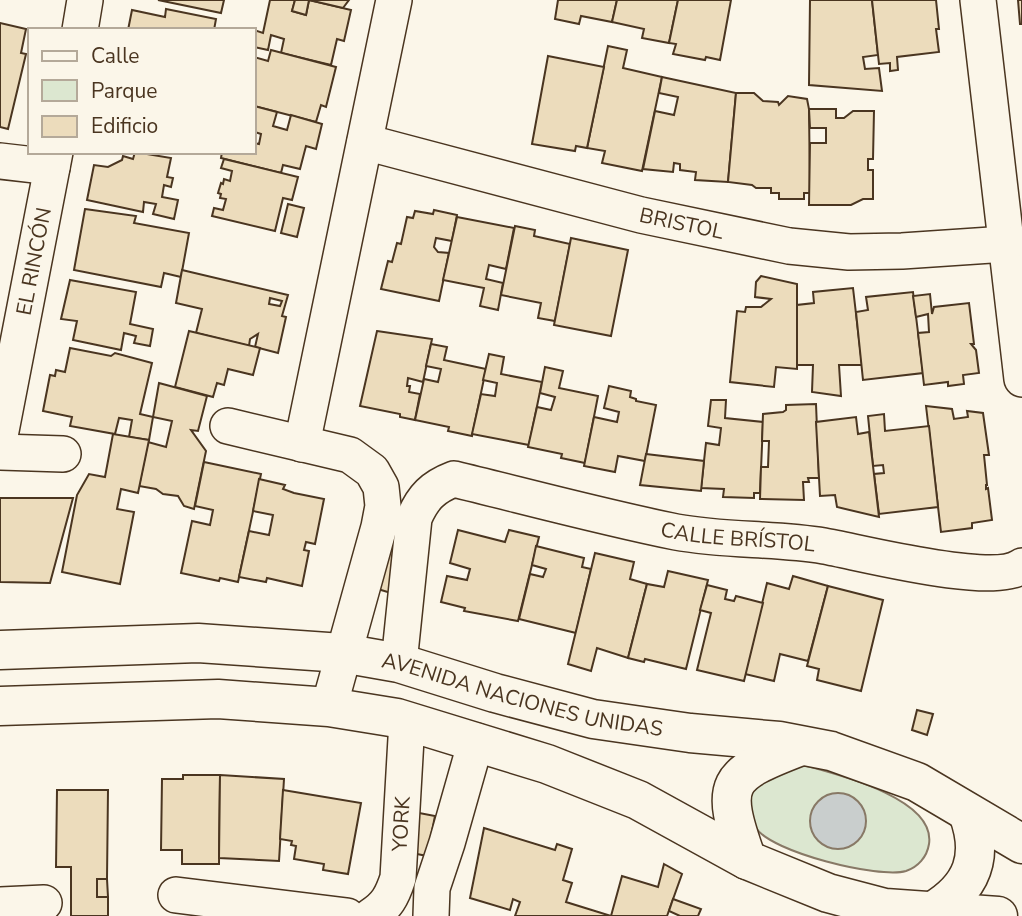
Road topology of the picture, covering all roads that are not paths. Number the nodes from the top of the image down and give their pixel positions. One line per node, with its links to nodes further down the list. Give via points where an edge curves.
1 (85, 0): 4 (street)
2 (394, 0): 5 (street)
3 (978, 0): 8 (street)
4 (79, 28)
5 (365, 142): 8 (street, BRISTOL, via 641,215 789,246 849,252); 12 (street)
6 (54, 160): 7 (street, EL RINCÓN); 11 (street, EL RINCÓN)
7 (0, 161)
8 (1006, 244): 9 (street)
9 (1022, 379)
10 (228, 426): 12 (street)
11 (0, 436)
12 (302, 443): 17 (street, via 350,455 372,471 381,487 383,506)
13 (0, 452): 14 (street)
14 (63, 454)
15 (1022, 566): 18 (street, CALLE BRÍSTOL, via 1000,573 914,566 824,546 677,532 454,480 421,500 414,518)
16 (0, 650): 17 (street, AVENIDA NACIONES UNIDAS, via 198,643)
17 (342, 653): 18 (street, AVENIDA NACIONES UNIDAS); 20 (street)
18 (399, 663): 23 (street, AVENIDA NACIONES UNIDAS, via 593,719)
19 (0, 706): 20 (street, via 218,699)
20 (328, 707): 21 (street)
21 (407, 721): 22 (street); 33 (street, YORK, via 398,878 384,908)
22 (476, 741): 26 (street, via 638,800); 34 (street, YORK, via 432,888)
23 (803, 746): 24 (street, AVENIDA NACIONES UNIDAS, via 840,754 917,782); 26 (street, via 764,760 740,775 731,793 732,817)
24 (968, 813): 25 (street, AVENIDA NACIONES UNIDAS); 31 (street, via 976,833 970,875 956,892)
25 (1022, 844)
26 (747, 860): 29 (street)
27 (176, 895): 32 (street)
28 (44, 903): 30 (street)
29 (831, 904): 31 (street)
30 (0, 905)
31 (917, 913): 35 (street)
32 (326, 914)
33 (371, 916)
34 (432, 916)
35 (998, 916)

